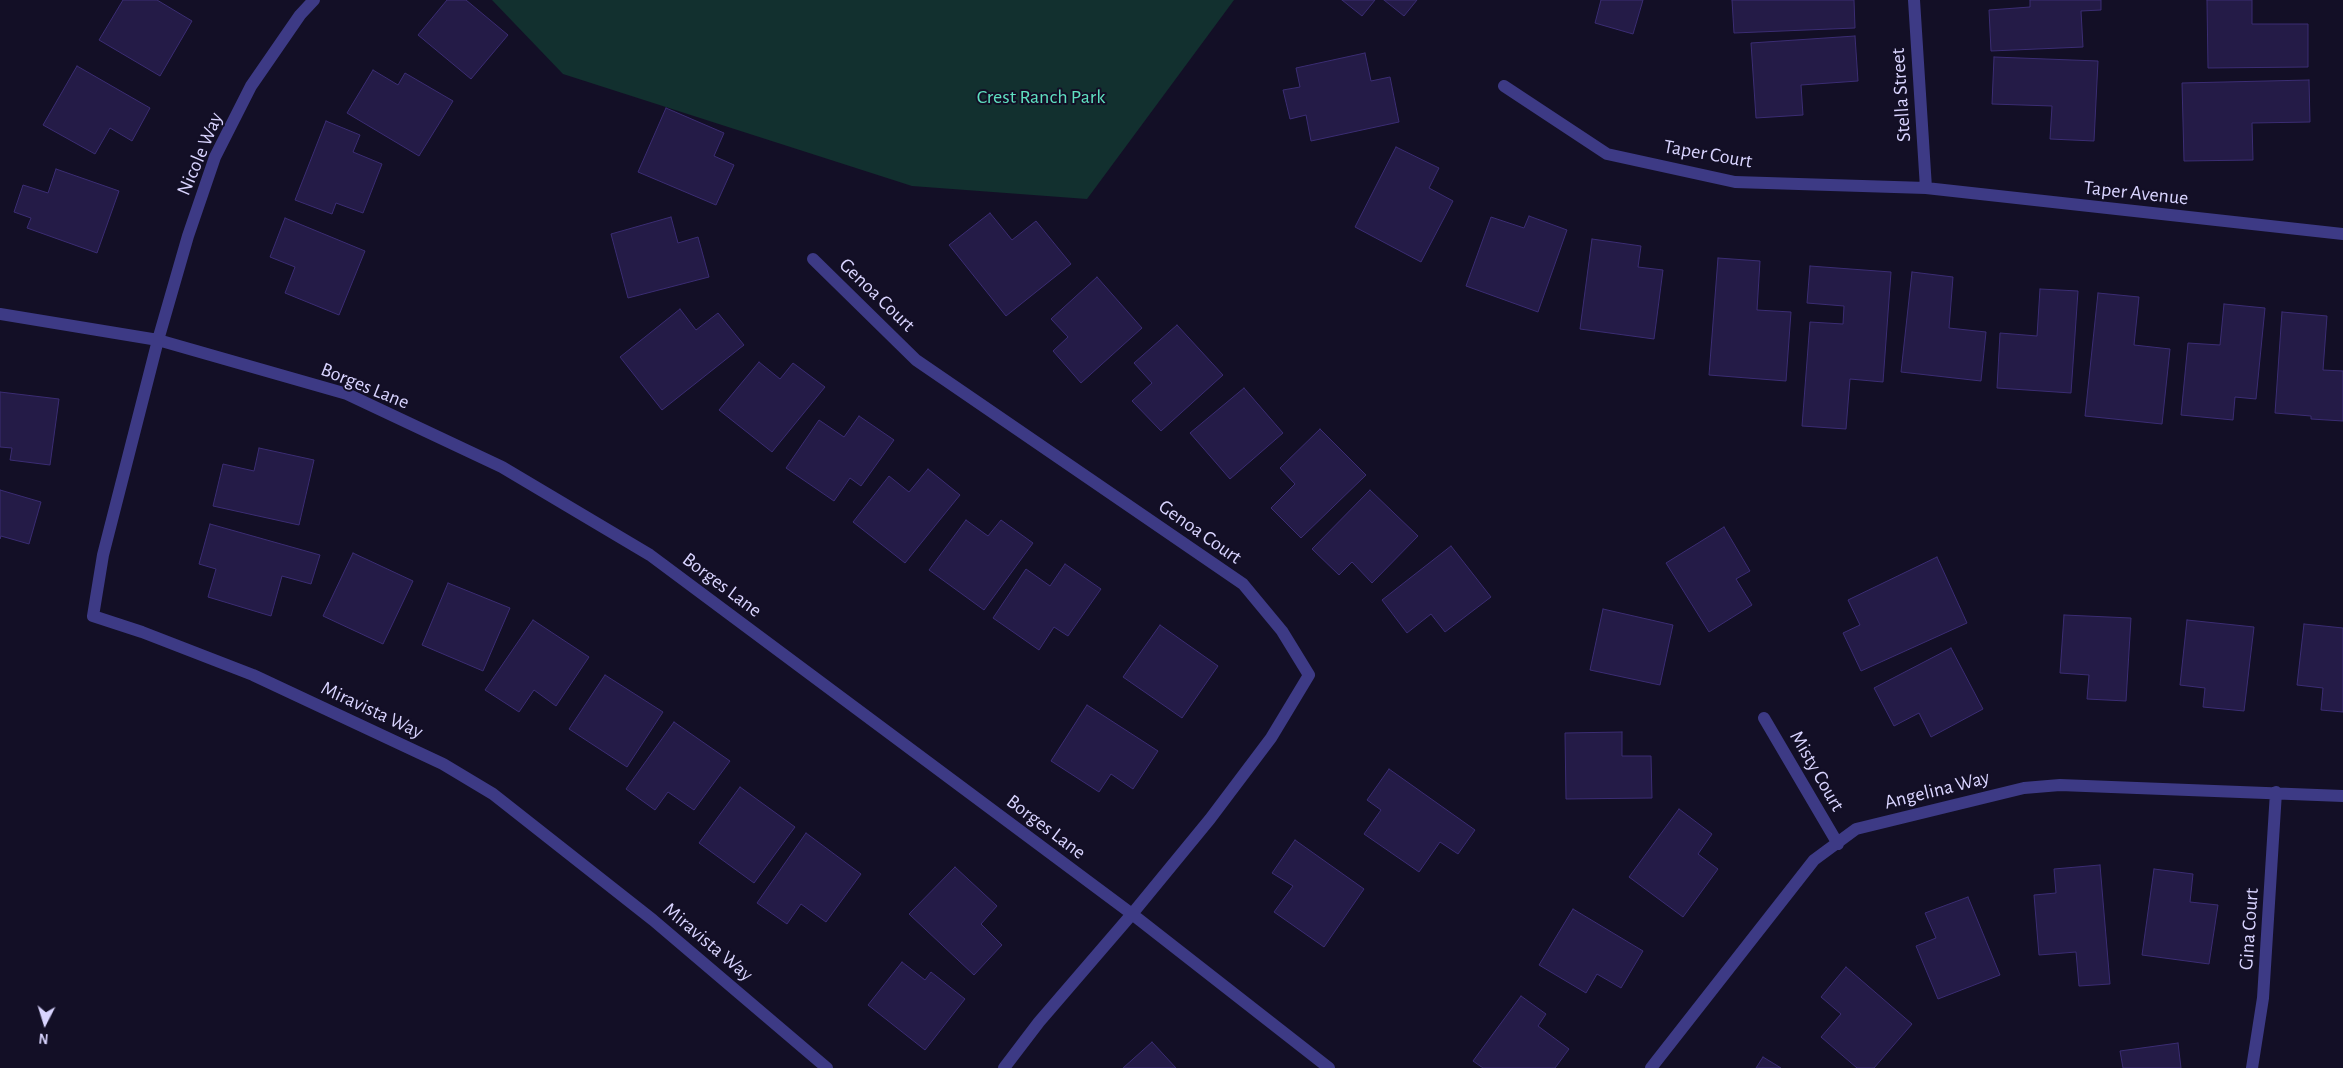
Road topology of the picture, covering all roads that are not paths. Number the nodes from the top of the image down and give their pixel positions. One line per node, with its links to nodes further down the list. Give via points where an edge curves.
1 (314, 0): 8 (street, Nicole Way, via 251,86 216,157 188,236)
2 (1914, 0): 4 (street, Stella Street)
3 (1504, 86): 4 (street, Taper Court, via 1607,154 1736,182)
4 (1926, 188): 5 (street, Taper Avenue)
5 (2343, 234)
6 (813, 259): 13 (street, Genoa Court, via 916,360 1243,584 1282,631 1309,675 1270,738 1210,819)
7 (0, 314): 8 (street, Borges Lane)
8 (158, 340): 13 (street, Borges Lane, via 347,394 502,467 650,555); 14 (street, Miravista Way, via 103,555 93,616 253,675 443,764 493,794 653,920)
9 (1764, 718): 12 (street, Misty Court)
10 (2276, 792): 11 (street, Angelina Way); 12 (street, Angelina Way, via 2060,785 2024,788 1856,829); 18 (street, Gina Court, via 2263,998)
11 (2343, 796)
12 (1838, 844): 17 (street, Angelina Way, via 1814,860)
13 (1132, 914): 15 (street); 16 (street, Borges Lane)
14 (827, 1068)
15 (1004, 1068)
16 (1329, 1068)
17 (1651, 1068)
18 (2252, 1068)

